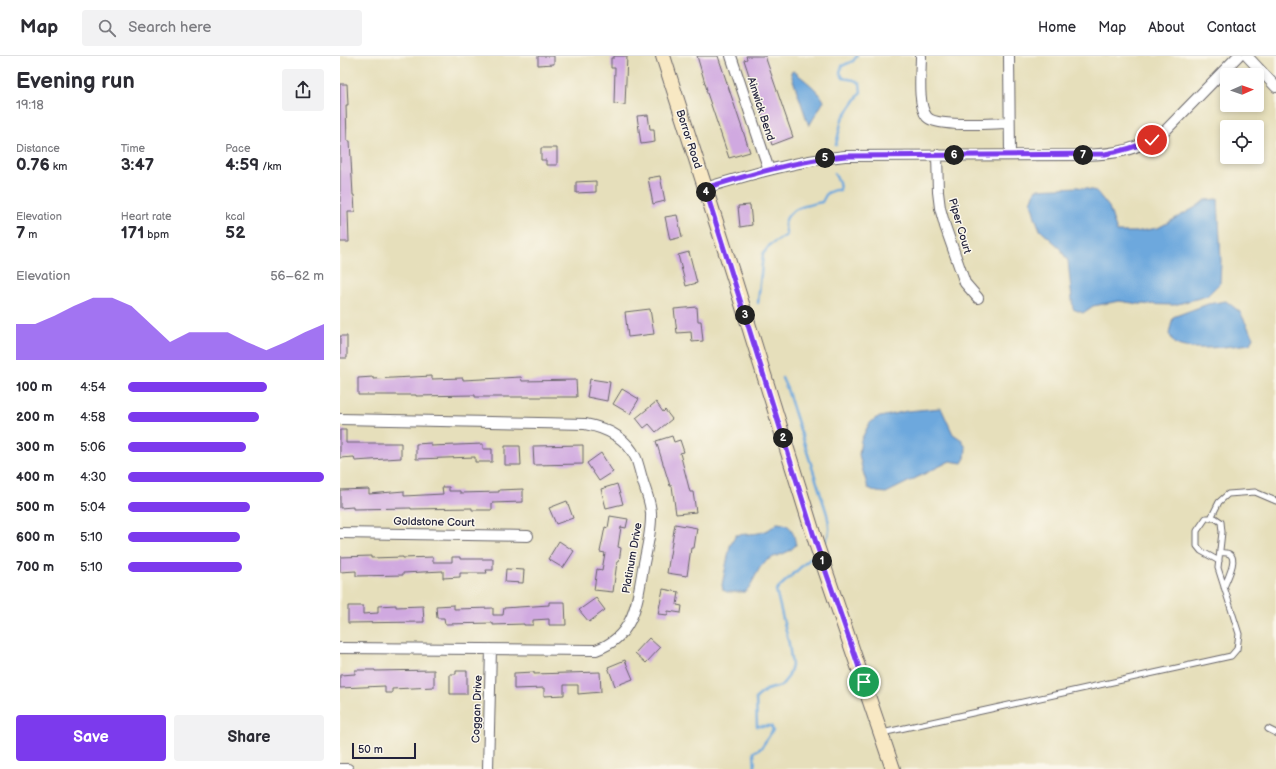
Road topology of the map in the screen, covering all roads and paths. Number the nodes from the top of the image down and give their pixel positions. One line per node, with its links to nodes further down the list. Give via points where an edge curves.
1 (663, 56): 12 (street, Borror Road)
2 (731, 56): 11 (street, Ainwick Bend)
3 (921, 56): 8 (street, via 921,97 924,110 934,122)
4 (1009, 56): 8 (street)
5 (1238, 56): 9 (street, via 1165,131 1137,147 1105,154)
6 (1248, 56): 7 (street)
7 (1276, 87)
8 (1009, 123): 9 (street)
9 (1010, 155): 10 (street)
10 (937, 156): 11 (street, via 845,156 804,161); 13 (street, Piper Court, via 938,192 945,226 965,283)
11 (769, 170): 12 (street)
12 (705, 188): 26 (street, Borror Road, via 818,550)
13 (978, 298)
14 (340, 419): 23 (street, Platinum Drive, via 585,424 612,432 627,445 636,458 651,516 637,599 625,630 618,638 596,650)
15 (1276, 501): 16 (lane, via 1255,492 1228,494 1219,502)
16 (1211, 518): 19 (lane, via 1221,522); 20 (lane, via 1206,518 1197,531 1197,546)
17 (340, 533): 18 (street, Goldstone Court)
18 (528, 536)
19 (1220, 553): 20 (lane); 21 (lane, via 1230,554 1233,564)
20 (1219, 561): 21 (lane, via 1218,568)
21 (1224, 587): 26 (lane, via 1239,634 1237,649 1231,656)
22 (340, 648): 23 (street, Platinum Drive)
23 (491, 649): 29 (street, Coggan Drive)
24 (1268, 729): 25 (lane)
25 (1276, 733)
26 (881, 734): 30 (street, Borror Road)
27 (340, 769): 28 (street)
28 (348, 769)
29 (488, 769)
30 (893, 769)

